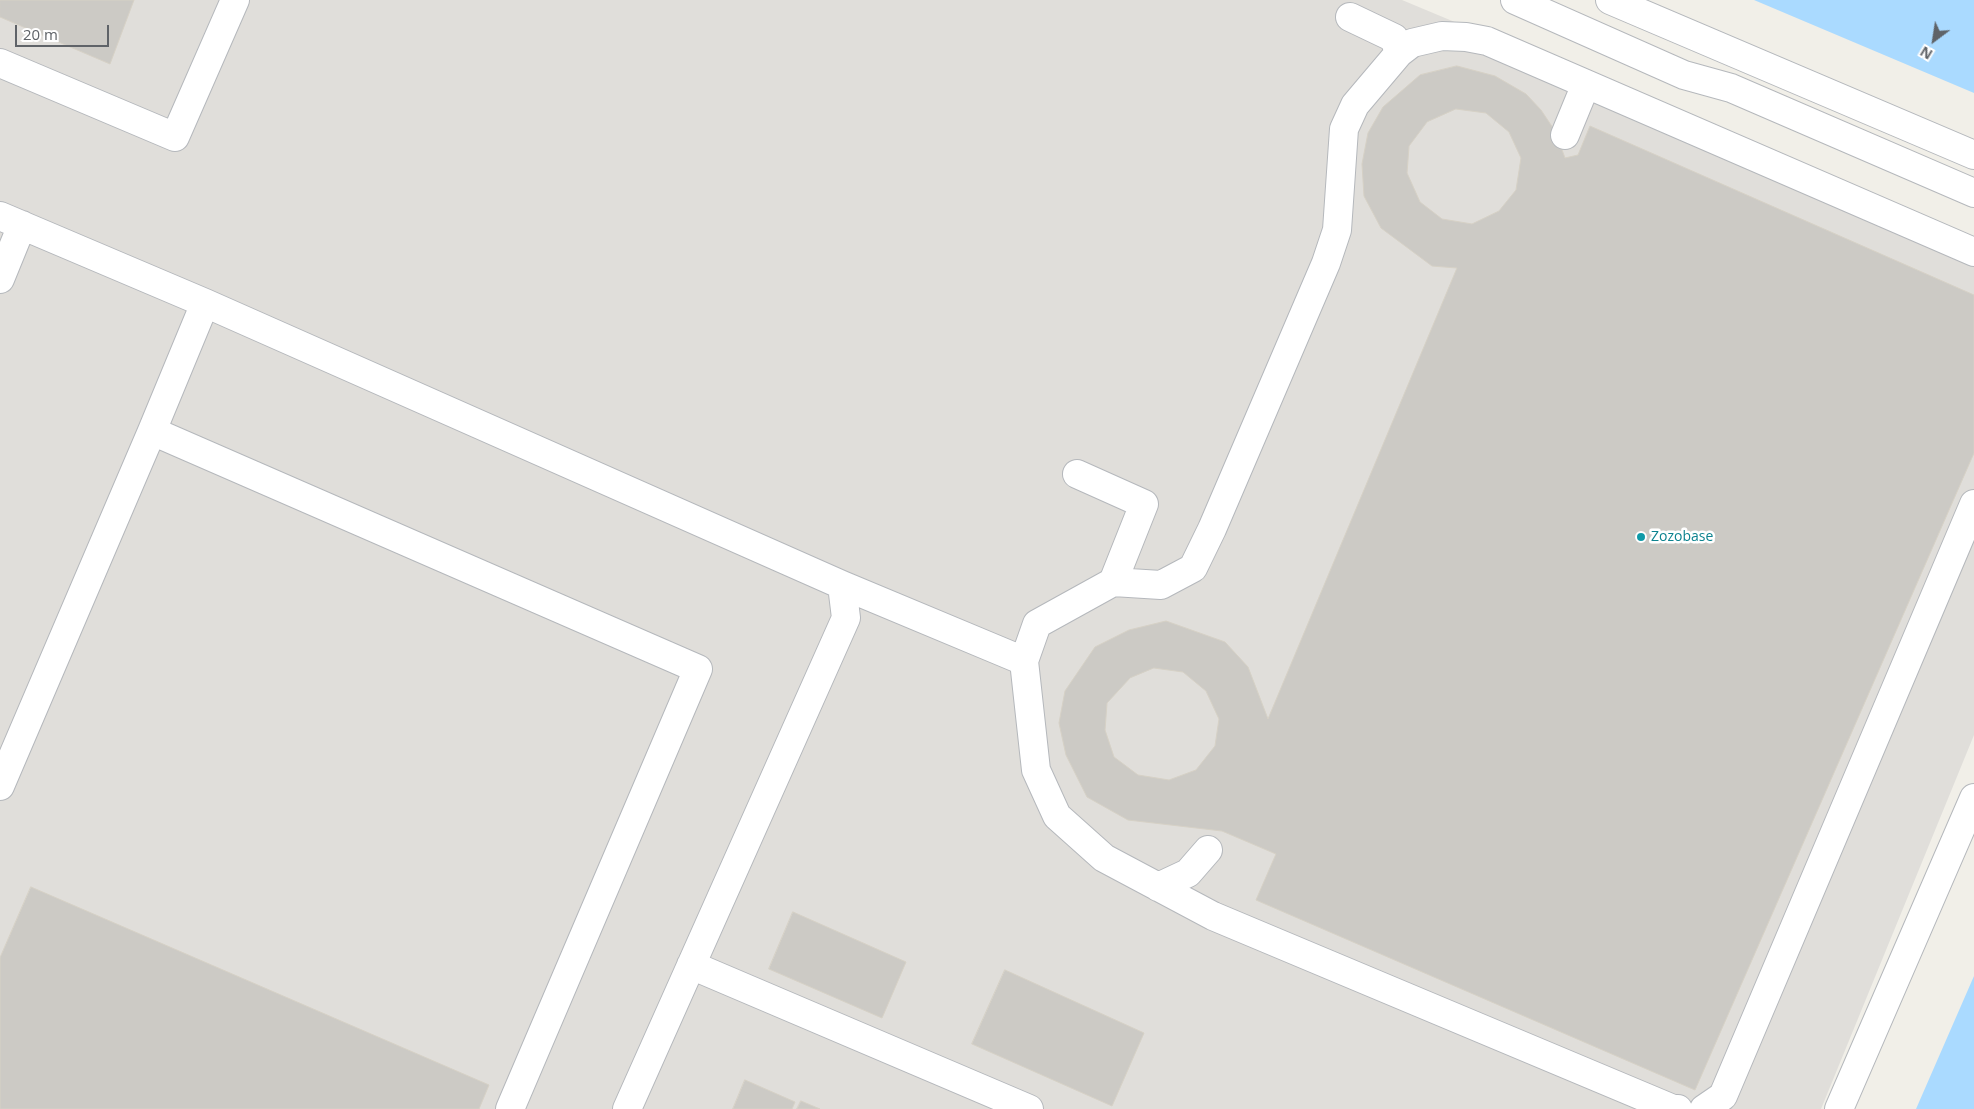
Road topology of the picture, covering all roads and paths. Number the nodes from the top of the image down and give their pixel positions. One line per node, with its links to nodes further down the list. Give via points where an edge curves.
1 (235, 0): 6 (street, via 175,137)
2 (1515, 0): 10 (street, via 1684,75 1731,88)
3 (1610, 0): 9 (street)
4 (1350, 17): 5 (street, via 1394,38)
5 (1399, 54): 7 (street, via 1412,43 1442,36 1466,37 1487,41); 18 (street, via 1355,105 1344,129 1337,230 1326,263 1212,529 1192,568 1161,585)
6 (0, 63)
7 (1586, 84): 8 (street); 12 (street)
8 (1565, 135)
9 (1974, 155)
10 (1974, 193)
11 (11, 221): 13 (street); 14 (street)
12 (1974, 252)
13 (0, 279)
14 (205, 303): 15 (street); 19 (street)
15 (152, 431): 21 (street); 26 (street, via 698,669)
16 (1077, 474): 18 (street, via 1144,504)
17 (1974, 504): 30 (street, via 1723,1096)
18 (1113, 582): 20 (street, via 1037,624)
19 (842, 585): 20 (street); 25 (street, via 846,618)
20 (1024, 660): 24 (street, via 1036,770 1058,816 1104,858)
21 (0, 786)
22 (1974, 798): 31 (street)
23 (1208, 850): 24 (street, via 1188,873)
24 (1158, 887): 29 (street, via 1213,916)
25 (691, 965): 27 (street); 28 (street)
26 (510, 1109)
27 (627, 1109)
28 (1029, 1109)
29 (1678, 1109)
30 (1704, 1109)
31 (1839, 1109)

